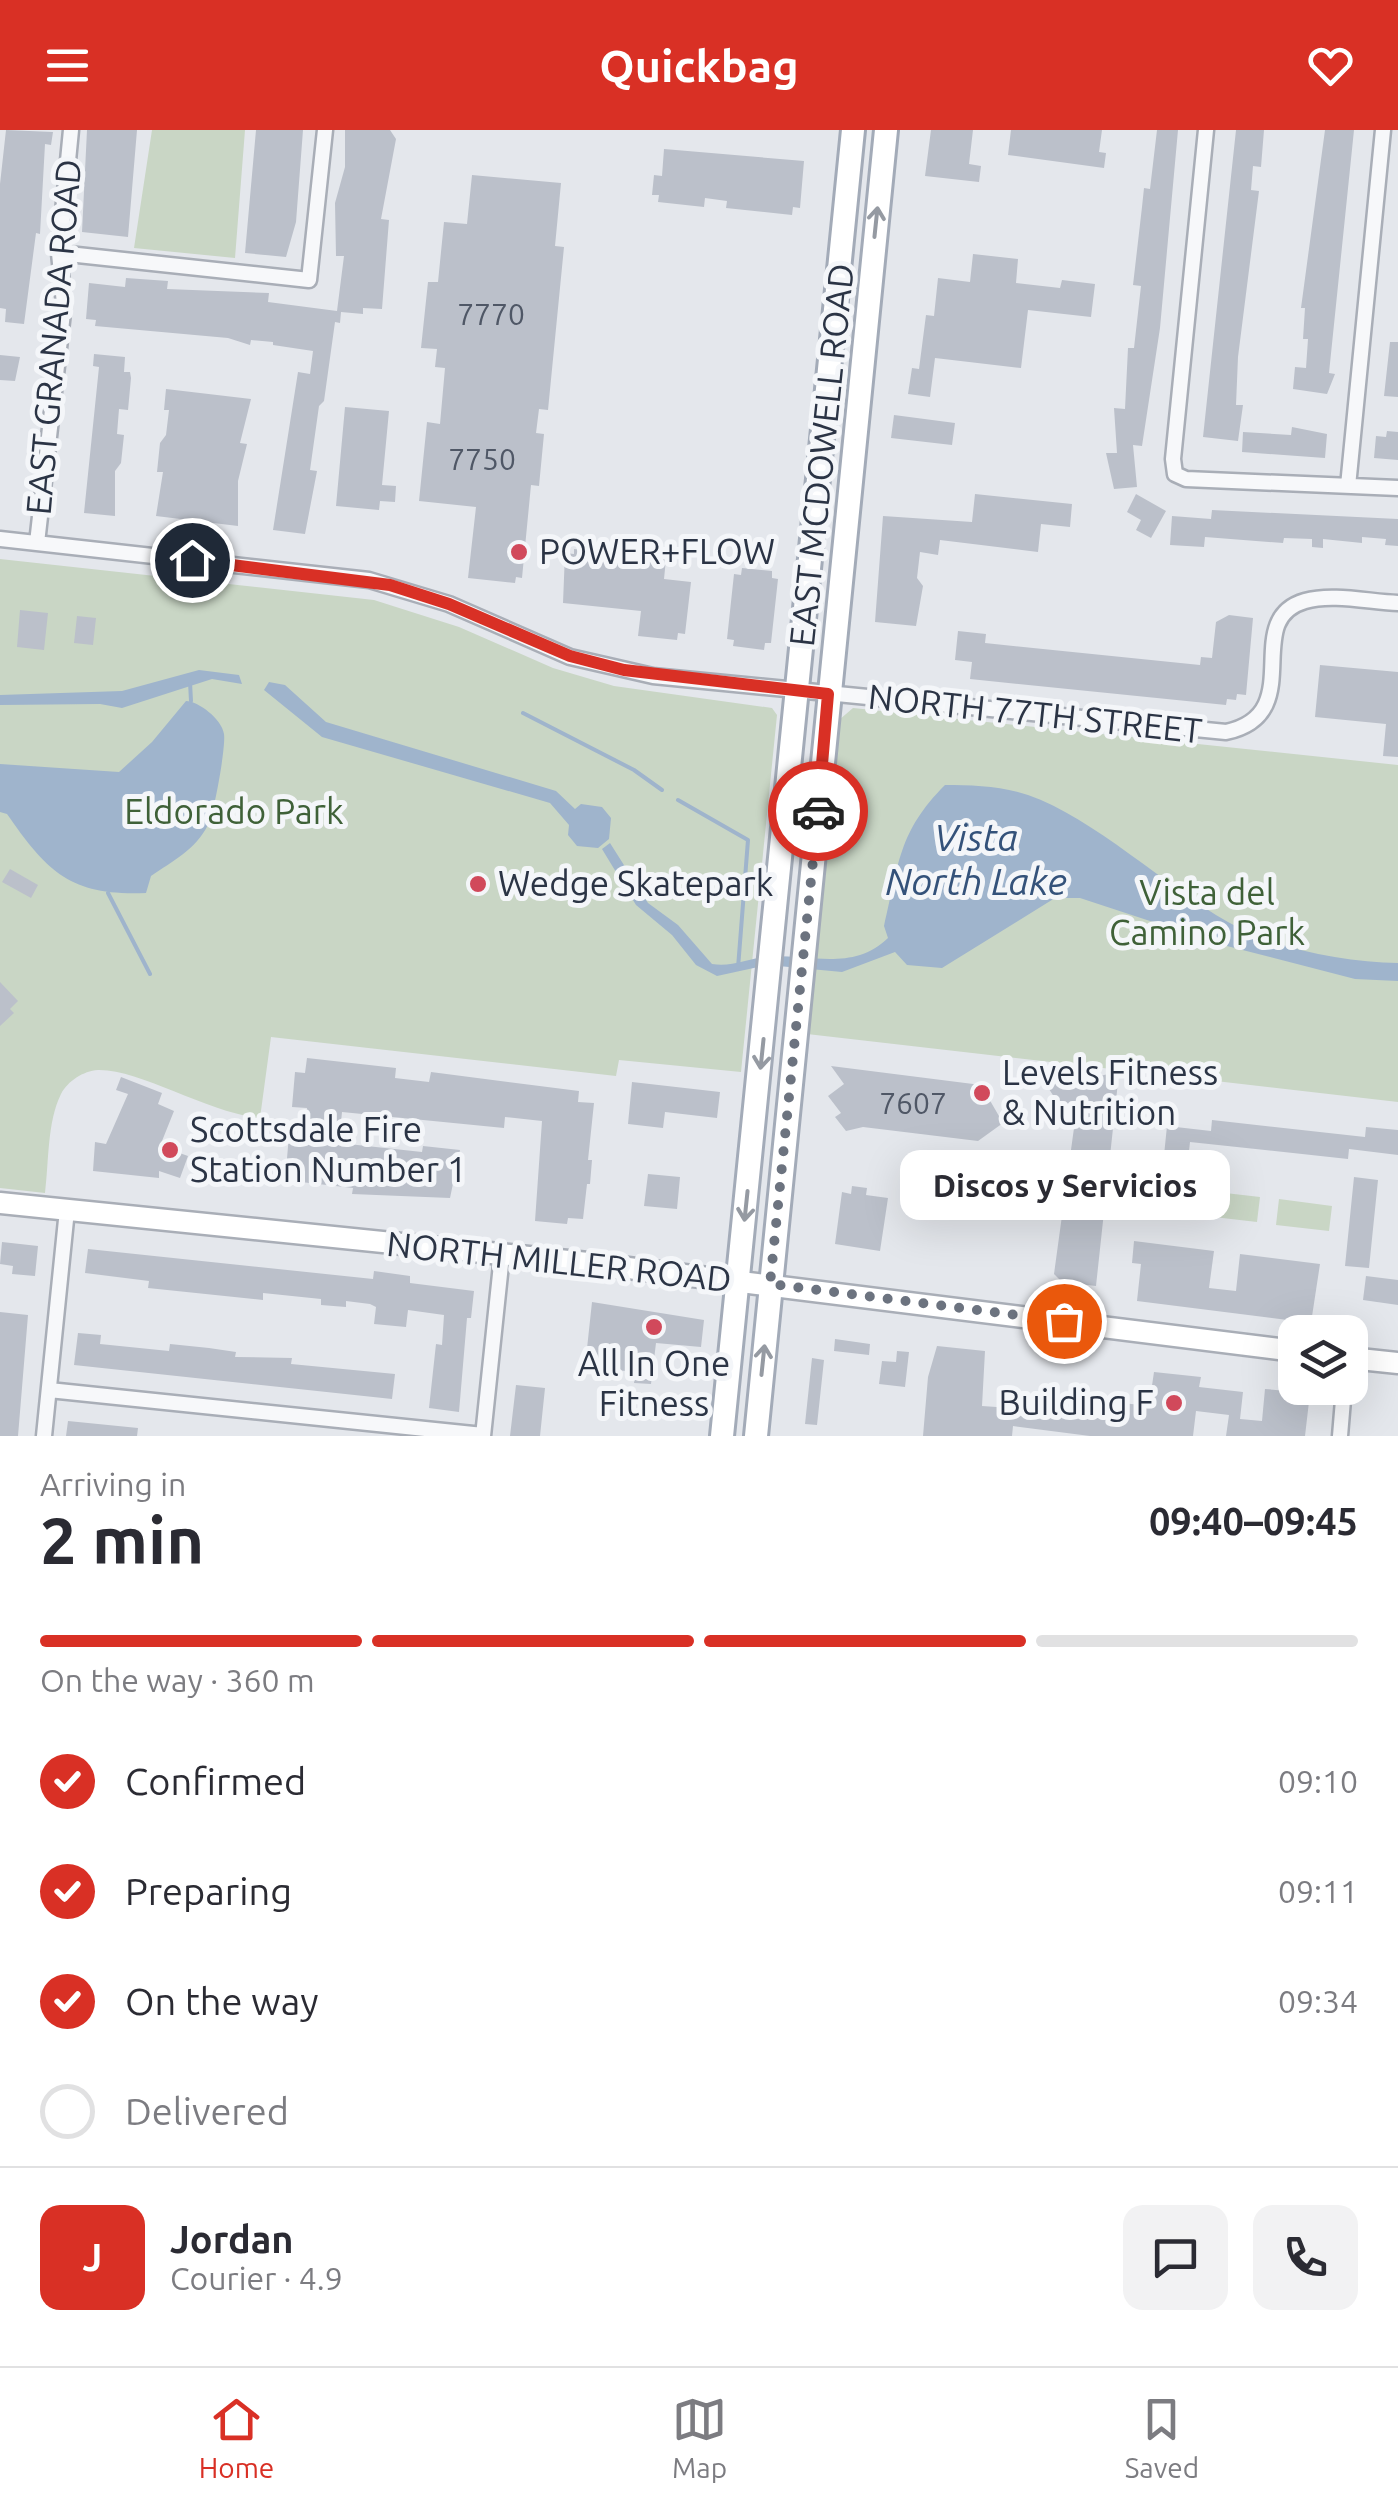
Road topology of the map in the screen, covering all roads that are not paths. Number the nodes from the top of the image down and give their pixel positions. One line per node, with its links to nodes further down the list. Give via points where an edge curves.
1 (71, 130): 7 (street, EAST GRANADA ROAD)
2 (326, 130): 7 (street, via 309,280)
3 (853, 130): 13 (main road, EAST MCDOWELL ROAD)
4 (886, 130): 14 (main road, EAST MCDOWELL ROAD, one-way to 4)
5 (1206, 130): 8 (street, via 1175,474)
6 (1383, 130): 8 (street)
7 (59, 253): 11 (street, EAST GRANADA ROAD, via 64,304)
8 (1348, 486): 9 (street)
9 (1398, 488)
10 (0, 539): 11 (street, NORTH 77TH STREET)
11 (37, 544): 13 (street, NORTH 77TH STREET, via 370,580 449,604 570,656 652,676)
12 (1398, 603): 14 (street, NORTH 77TH STREET, via 1310,599 1285,612 1274,638 1267,706 1254,721 1226,732)
13 (798, 692): 14 (street, NORTH 77TH STREET); 18 (main road, EAST MCDOWELL ROAD, one-way to 18)
14 (828, 694): 19 (main road, EAST MCDOWELL ROAD)
15 (0, 1203): 16 (street, NORTH MILLER ROAD)
16 (67, 1210): 17 (street, NORTH MILLER ROAD); 23 (street)
17 (502, 1255): 18 (street, NORTH MILLER ROAD); 26 (street)
18 (738, 1281): 19 (street, NORTH MILLER ROAD); 27 (main road, EAST MCDOWELL ROAD)
19 (770, 1284): 20 (street, NORTH MILLER ROAD); 28 (main road, EAST MCDOWELL ROAD, one-way to 19)
20 (1278, 1349)
21 (1368, 1360): 22 (street)
22 (1398, 1363)
23 (49, 1390): 25 (street); 26 (street)
24 (1343, 1405): 29 (street)
25 (44, 1436)
26 (483, 1436)
27 (722, 1436)
28 (756, 1436)
29 (1340, 1436)

